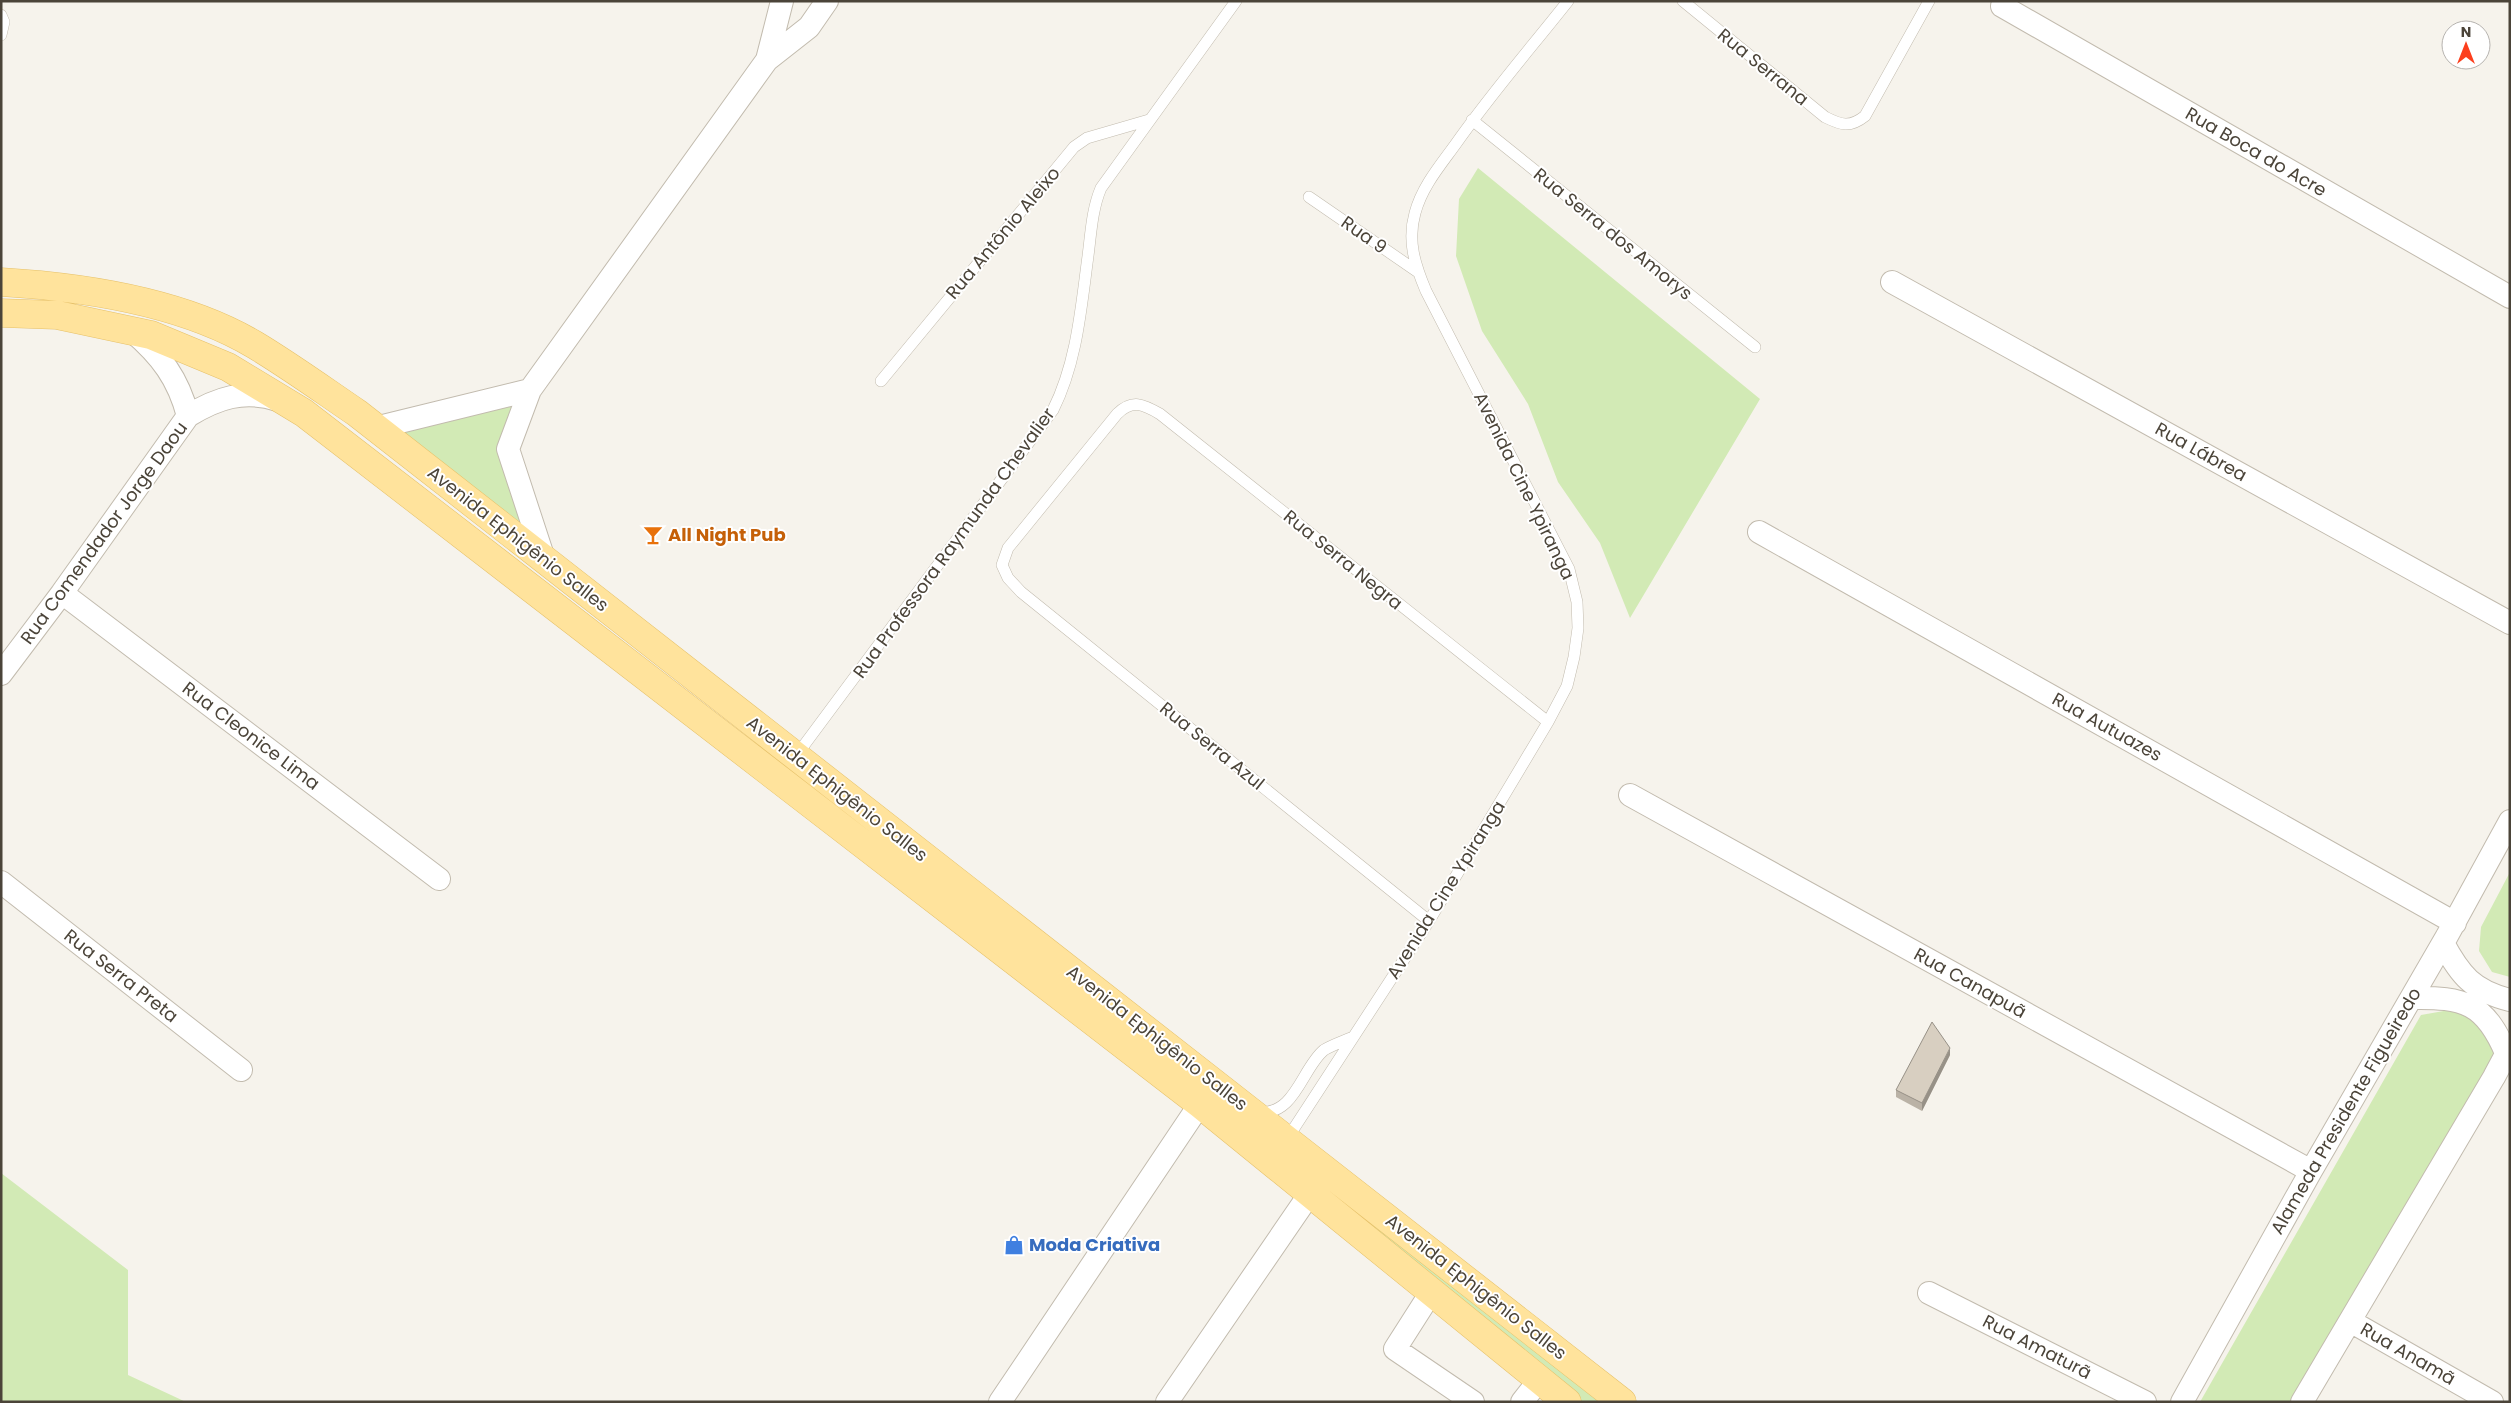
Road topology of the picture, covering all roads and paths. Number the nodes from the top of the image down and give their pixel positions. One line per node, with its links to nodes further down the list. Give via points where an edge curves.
1 (782, 1): 10 (street)
2 (827, 1): 10 (street, via 809,27)
3 (1236, 1): 11 (lane, Rua Professora Raymunda Chevalier)
4 (1568, 1): 12 (lane, Avenida Cine Ypiranga)
5 (1683, 1): 6 (lane, Rua Serrana, via 1825,118 1846,126 1856,124 1865,116)
6 (1929, 1)
7 (2002, 6): 17 (street, Rua Boca do Acre)
8 (1, 15): 9 (lane, via 4,22)
9 (1, 35)
10 (767, 60): 22 (street)
11 (1149, 120): 21 (lane, Rua Antônio Aleixo, via 1087,138 1074,148); 33 (lane, Rua Professora Raymunda Chevalier, via 1098,196 1074,350 1063,390 1053,410)
12 (1472, 120): 14 (lane, Avenida Cine Ypiranga, via 1423,189 1411,235); 20 (lane, Rua Serra dos Amorys)
13 (1310, 197): 14 (lane, Rua 9)
14 (1418, 272): 32 (lane, Avenida Cine Ypiranga, via 1569,569 1577,602 1574,657 1567,686)
15 (1, 282): 26 (main road, Avenida Ephigênio Salles, via 74,289 189,315 254,344)
16 (1892, 282): 30 (street, Rua Lábrea)
17 (2510, 297)
18 (1, 313): 19 (main road, Avenida Ephigênio Salles, via 57,315)
19 (130, 330): 24 (main road, Avenida Ephigênio Salles, via 151,335 228,367); 25 (street, Rua Comendador Jorge Daou, via 152,348 168,369 182,392)
20 (1755, 347)
21 (881, 381)
22 (530, 390): 26 (street); 28 (street, via 508,450)
23 (1136, 403): 32 (lane, Rua Serra Negra, via 1160,414); 38 (lane, Rua Serra Azul, via 1125,406 1117,414 1008,548 1002,565 1008,578 1021,592)
24 (291, 405): 25 (street, Rua Comendador Jorge Daou, via 265,396 237,394 211,402); 47 (main road, Avenida Ephigênio Salles)
25 (188, 416): 29 (street, Rua Comendador Jorge Daou)
26 (375, 428): 28 (main road, Avenida Ephigênio Salles)
27 (1759, 532): 39 (street, Rua Autuazes)
28 (544, 559): 33 (main road, Avenida Ephigênio Salles)
29 (62, 593): 31 (street, Rua Comendador Jorge Daou); 36 (street, Rua Cleonice Lima)
30 (2510, 623)
31 (1, 674)
32 (1548, 722): 38 (lane, Avenida Cine Ypiranga)
33 (796, 756): 48 (main road, Avenida Ephigênio Salles)
34 (1630, 795): 50 (street, Rua Canapuã)
35 (2510, 821): 39 (street, Alameda Presidente Figueiredo)
36 (439, 879)
37 (1, 882): 45 (street, Rua Serra Preta)
38 (1429, 921): 43 (lane, Avenida Cine Ypiranga)
39 (2454, 923): 40 (street, Alameda Presidente Figueiredo)
40 (2443, 943): 41 (street, Alameda Presidente Figueiredo); 42 (street, via 2468,980 2481,991)
41 (2412, 998): 44 (street, via 2456,1000 2484,1014); 50 (street, Alameda Presidente Figueiredo)
42 (2510, 1000)
43 (1354, 1036): 48 (lane, via 1324,1051 1281,1107 1264,1113); 49 (lane, Avenida Cine Ypiranga)
44 (2508, 1050): 46 (street)
45 (241, 1070)
46 (2502, 1081): 54 (street)
47 (1200, 1104): 51 (main road, Avenida Ephigênio Salles); 56 (street)
48 (1251, 1112): 49 (main road, Avenida Ephigênio Salles)
49 (1287, 1139): 61 (main road, Avenida Ephigênio Salles)
50 (2310, 1171): 63 (street, Alameda Presidente Figueiredo)
51 (1310, 1192): 52 (main road, Avenida Ephigênio Salles); 57 (street)
52 (1432, 1291): 55 (main road, Avenida Ephigênio Salles); 58 (street, via 1395,1349)
53 (1929, 1293): 62 (street, Rua Amaturã)
54 (2350, 1321): 64 (street); 65 (street, Rua Anamã)
55 (1540, 1379): 59 (street); 60 (main road, Avenida Ephigênio Salles)
56 (1000, 1402)
57 (1167, 1402)
58 (1473, 1402)
59 (1522, 1402)
60 (1567, 1402)
61 (1622, 1402)
62 (2145, 1402)
63 (2182, 1402)
64 (2302, 1402)
65 (2492, 1402)

